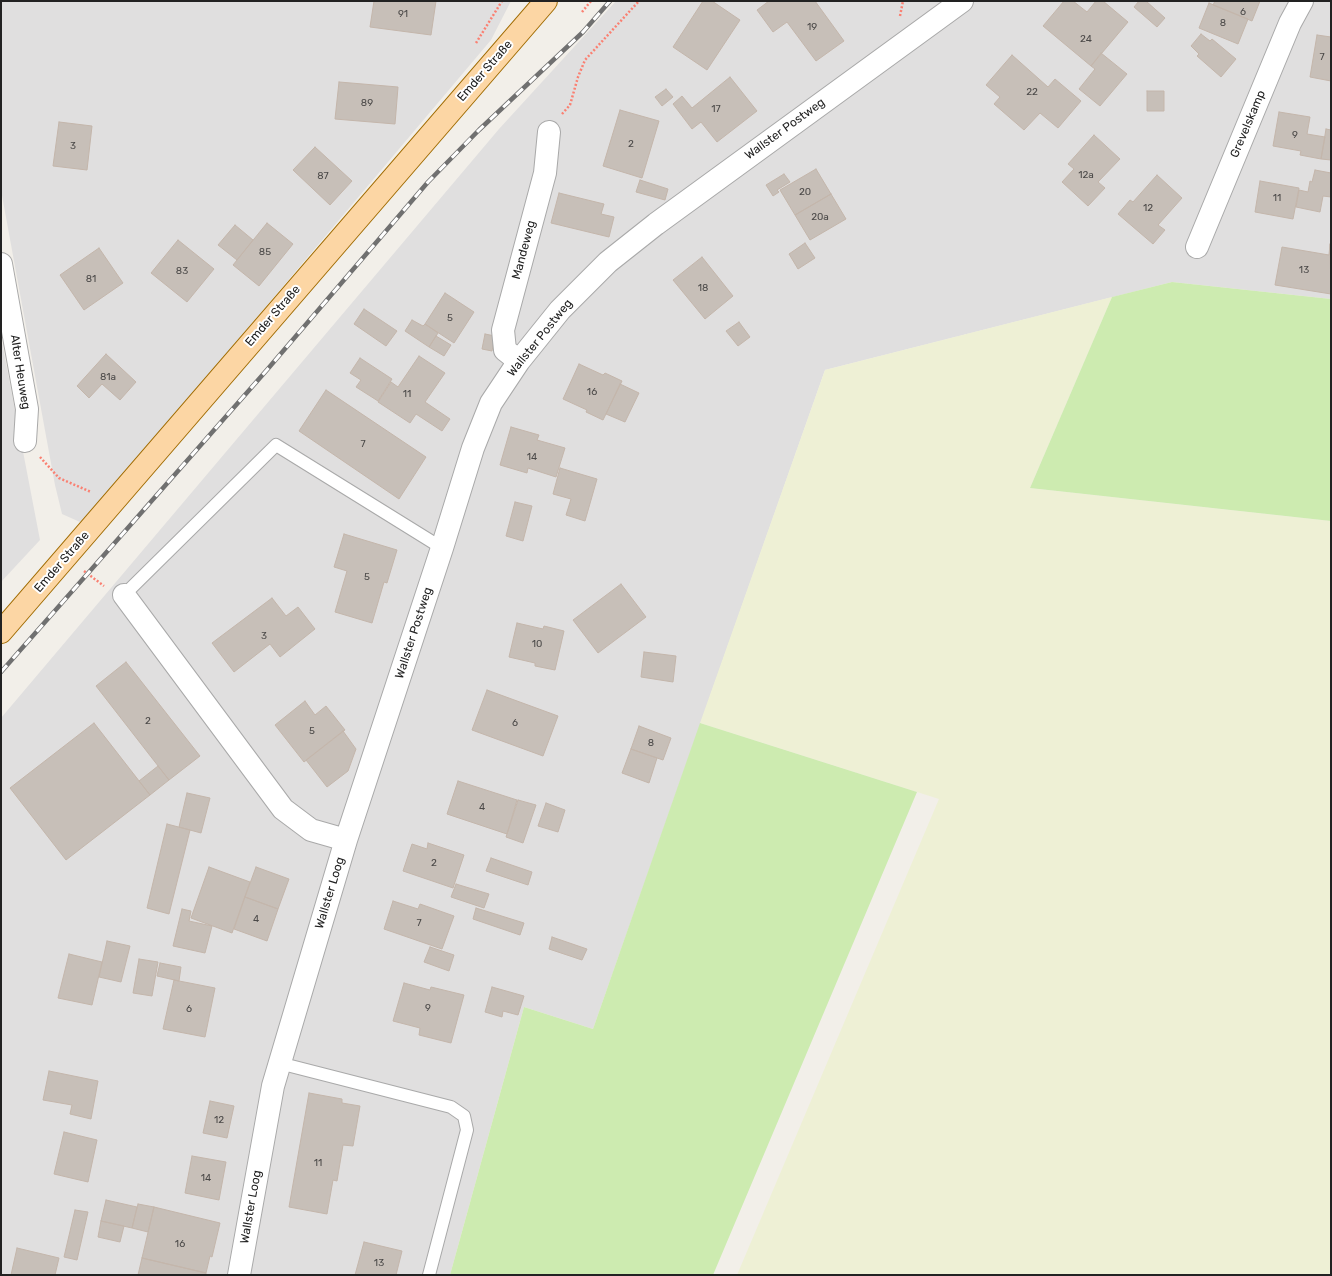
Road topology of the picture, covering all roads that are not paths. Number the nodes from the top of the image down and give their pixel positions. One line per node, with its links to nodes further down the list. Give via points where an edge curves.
1 (546, 1): 11 (main road, Emder Straße)
2 (962, 1): 7 (street, Wallster Postweg, via 614,257 560,310)
3 (1302, 1): 5 (street, Grevelskamp, via 1290,23)
4 (549, 132): 7 (street, Mandeweg, via 545,172 503,330 505,350)
5 (1197, 247)
6 (1, 264): 8 (street, Alter Heuweg, via 27,409)
7 (519, 360): 9 (street, Wallster Postweg, via 491,403 473,448)
8 (25, 441)
9 (442, 548): 10 (lane, via 276,445); 12 (street, Wallster Postweg)
10 (124, 595): 12 (street, via 283,809 311,830)
11 (1, 632)
12 (346, 840): 13 (street, Wallster Loog)
13 (279, 1063): 14 (street, Wallster Loog, via 272,1086); 15 (lane, via 451,1107 464,1116 467,1130)
14 (239, 1275)
15 (429, 1275)

